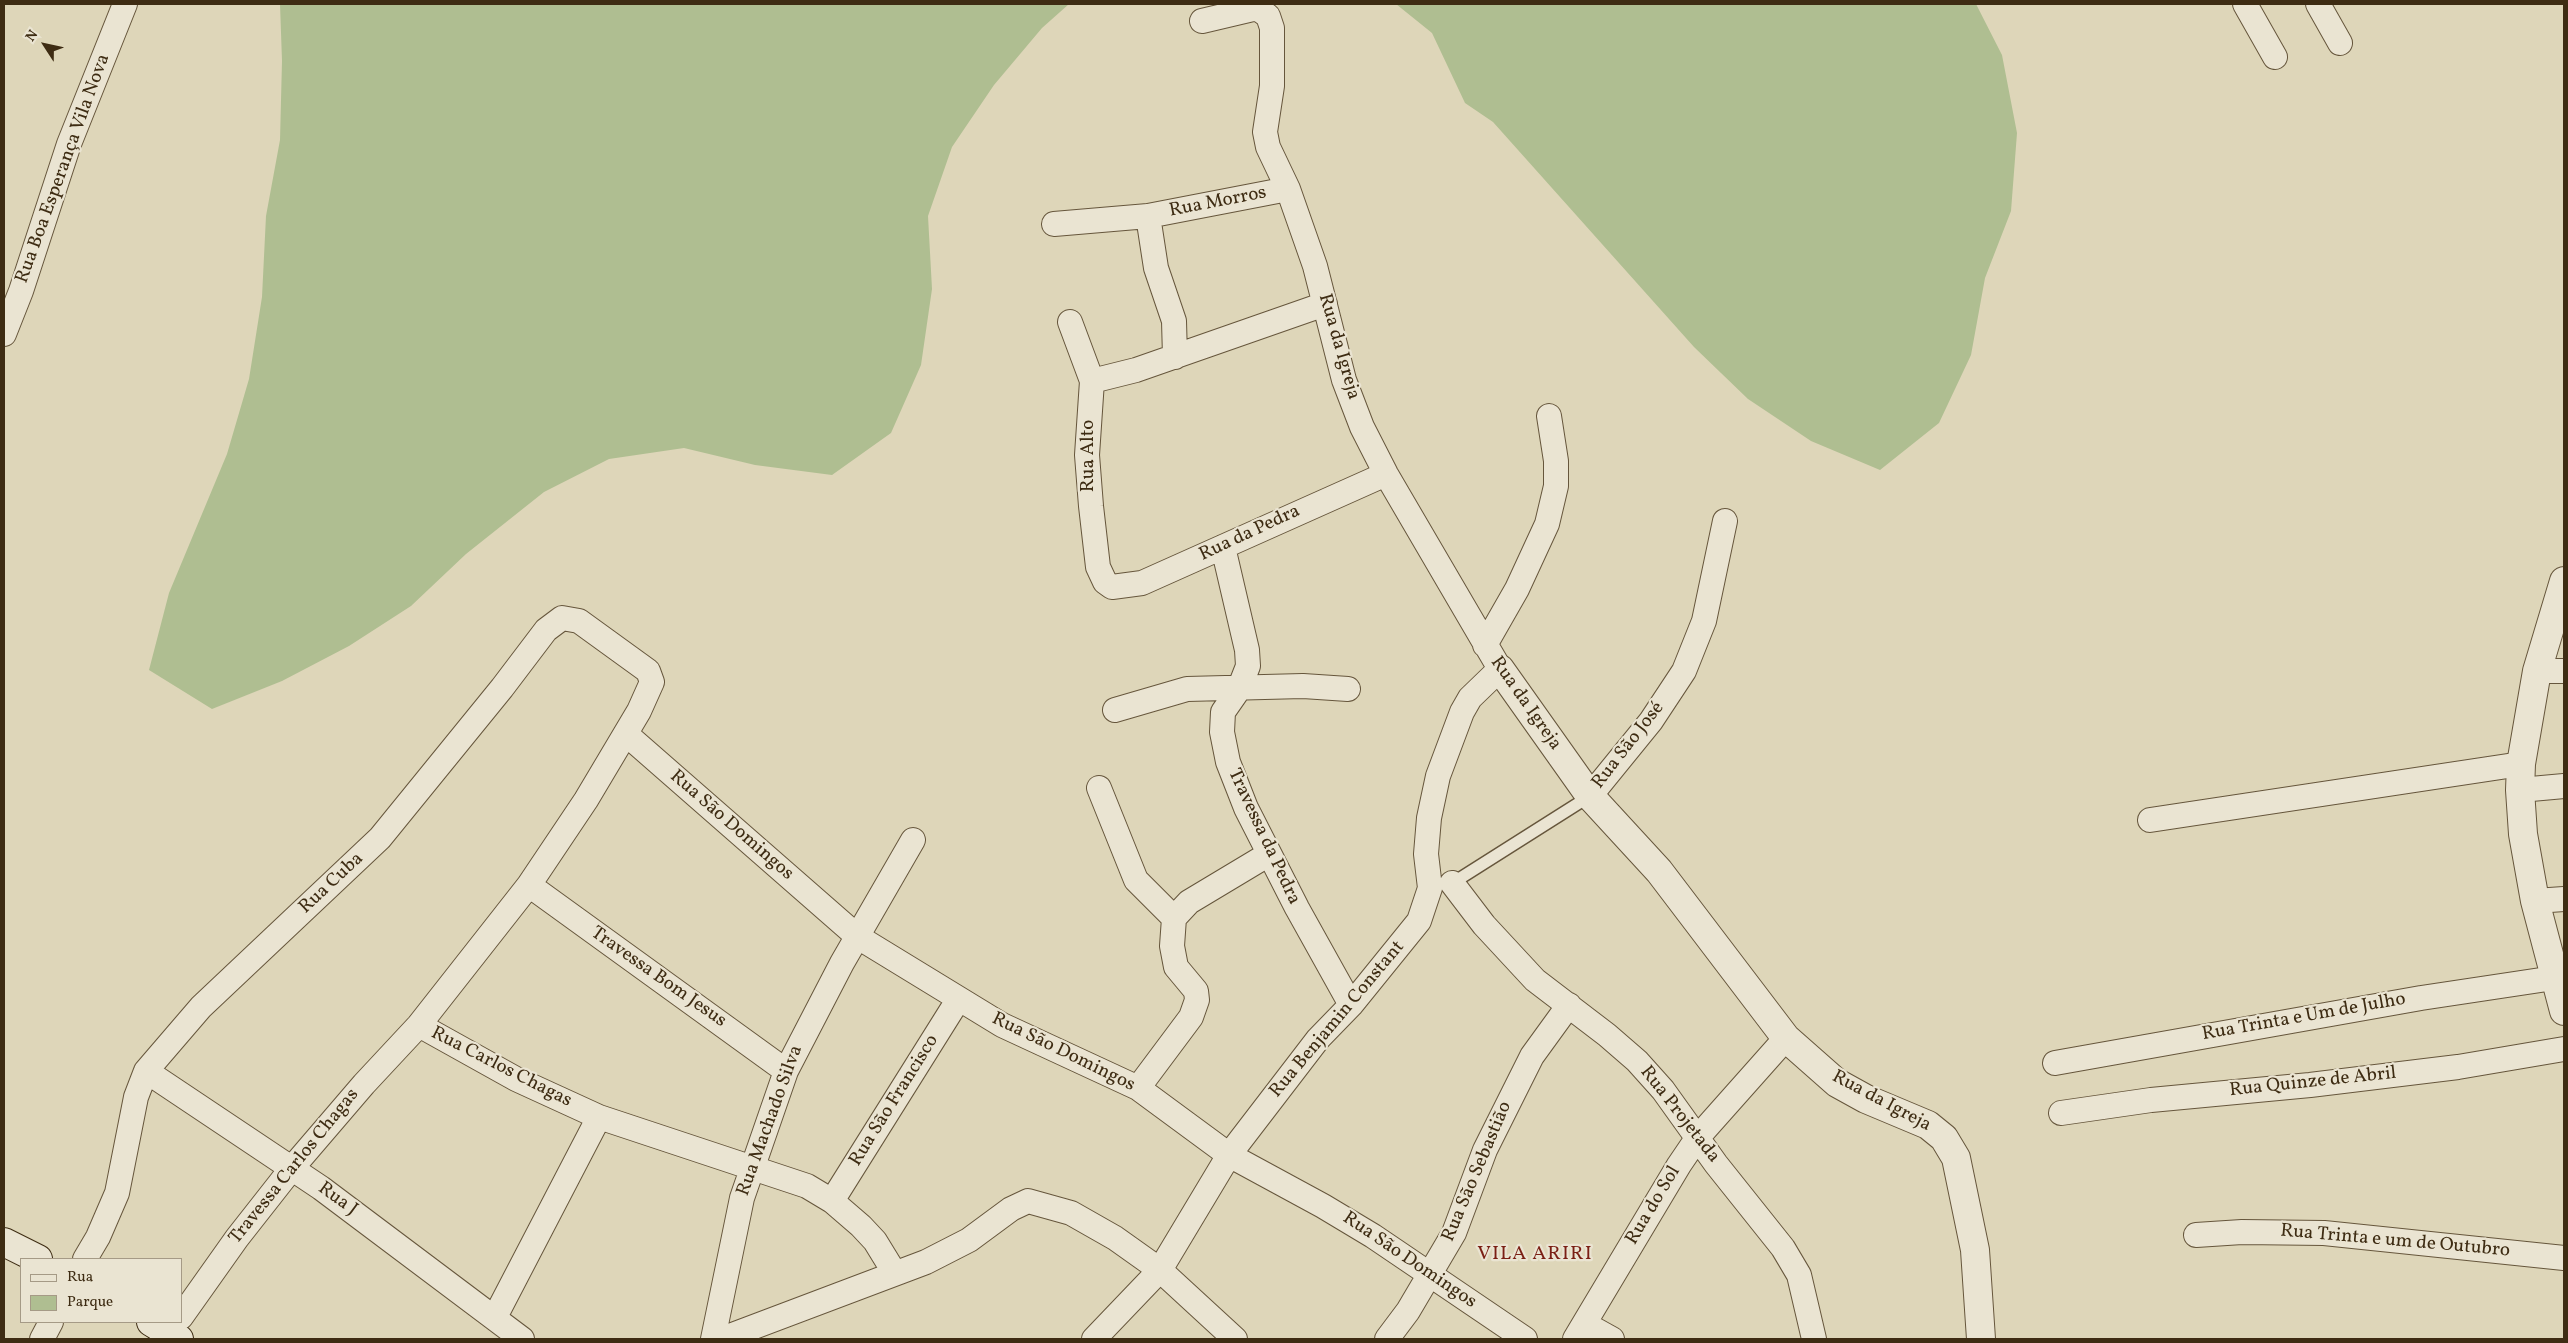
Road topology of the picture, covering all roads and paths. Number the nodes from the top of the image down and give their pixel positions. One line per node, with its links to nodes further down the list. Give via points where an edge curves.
1 (125, 4): 12 (street, Rua Boa Esperança Vila Nova, via 69,144)
2 (2245, 4): 6 (street)
3 (2318, 4): 5 (street)
4 (1202, 21): 7 (street, Rua da Igreja, via 1257,8 1268,16 1272,28 1272,86 1265,132 1268,147)
5 (2340, 43)
6 (2275, 56)
7 (1288, 189): 8 (street, Rua Morros); 10 (street, Rua da Igreja)
8 (1148, 216): 9 (street, Rua Morros); 13 (street, Rua Morros, via 1156,268 1174,320)
9 (1054, 224)
10 (1325, 304): 13 (street); 16 (street, Rua da Igreja, via 1344,380 1362,427)
11 (1070, 322): 14 (street, Rua Alto)
12 (4, 334)
13 (1175, 357): 14 (street)
14 (1092, 381): 20 (street, Rua Alto, via 1087,455 1091,506 1098,567 1105,582)
15 (1550, 416): 21 (street, via 1556,486 1547,524 1517,589)
16 (1386, 474): 18 (street, Rua da Pedra); 21 (street, Rua da Igreja)
17 (1725, 521): 33 (street, Rua São José, via 1704,621 1684,671 1651,721)
18 (1223, 547): 20 (street, Rua da Pedra, via 1142,583); 26 (street, Travessa da Pedra, via 1247,650 1248,666)
19 (2564, 581): 23 (street)
20 (1112, 587)
21 (1485, 646): 22 (street, Rua da Igreja)
22 (1500, 669): 33 (street, Rua da Igreja); 39 (street, Rua Benjamin Constant, via 1470,698 1438,776 1429,818 1426,854)
23 (2537, 671): 24 (street); 30 (street)
24 (2564, 671)
25 (652, 677): 29 (street, Rua Carlos Chagas); 53 (street, Rua Cuba, via 639,663 579,621 562,618 555,621 380,838 201,1007)
26 (1239, 689): 27 (street, via 1303,686); 28 (street, via 1187,689); 36 (street, Travessa da Pedra, via 1223,712 1222,732 1228,762)
27 (1348, 689)
28 (1114, 710)
29 (626, 734): 38 (street, Rua Carlos Chagas); 43 (street, Rua São Domingos)
30 (2520, 777): 31 (street); 34 (street, via 2408,779); 41 (street, via 2523,834)
31 (2564, 786)
32 (1099, 788): 42 (street, via 1136,880)
33 (1590, 796): 37 (lane, Rua São José); 50 (street, Rua da Igreja, via 1659,872)
34 (2150, 820)
35 (913, 840): 43 (street, Rua Machado Silva)
36 (1269, 854): 42 (street, via 1189,902); 46 (street, Travessa da Pedra)
37 (1452, 883): 39 (lane, Rua São José); 47 (street, Rua Projetada, via 1511,956 1535,980)
38 (529, 886): 49 (street, Rua Carlos Chagas); 54 (street, Travessa Bom Jesus)
39 (1430, 888): 46 (street, Rua Benjamin Constant, via 1419,921)
40 (2564, 899): 41 (street)
41 (2535, 901): 44 (street)
42 (1174, 918): 55 (street, via 1172,946 1176,967 1196,991 1197,1000 1191,1016)
43 (858, 937): 45 (street, Rua São Domingos); 54 (street, Rua Machado Silva, via 806,1028)
44 (2554, 978): 48 (street); 52 (street, Rua Trinta e Um de Julho, via 2421,998)
45 (958, 1000): 55 (street, Rua São Domingos, via 1002,1025); 62 (street, Rua São Francisco)
46 (1351, 1005): 59 (street, Rua Benjamin Constant, via 1318,1039)
47 (1568, 1005): 58 (street, Rua Projetada, via 1637,1061); 70 (street, Rua São Sebastião, via 1532,1056 1512,1094 1485,1150 1454,1233)
48 (2564, 1011)
49 (419, 1025): 57 (street, Rua Carlos Chagas, via 516,1079); 61 (street, Travessa Carlos Chagas)
50 (1786, 1038): 58 (street, Rua do Sol); 85 (street, Rua da Igreja, via 1837,1083 1928,1125 1944,1138 1956,1158 1975,1250)
51 (2564, 1049): 56 (street, Rua Quinze de Abril, via 2458,1067 2151,1100)
52 (2055, 1063)
53 (146, 1071): 61 (street, Rua J); 66 (street, Rua Cuba, via 136,1096 116,1193)
54 (786, 1071): 60 (street, Rua Machado Silva)
55 (1138, 1088): 59 (street, Rua São Domingos)
56 (2061, 1113)
57 (599, 1117): 60 (street, Rua Carlos Chagas); 72 (street)
58 (1698, 1137): 74 (street, Rua do Sol); 84 (street, Rua Projetada, via 1783,1248 1798,1275)
59 (1229, 1155): 68 (street, Rua Benjamin Constant); 70 (street, Rua São Domingos, via 1323,1206)
60 (751, 1167): 62 (street, Rua Carlos Chagas, via 807,1186); 77 (street, Rua Machado Silva)
61 (292, 1168): 71 (street, Travessa Carlos Chagas); 72 (street, Rua J)
62 (832, 1201): 69 (street, Rua Carlos Chagas, via 875,1241)
63 (2196, 1235): 67 (street, Rua Trinta e um de Outubro, via 2324,1233)
64 (4, 1242): 65 (street)
65 (36, 1258)
66 (86, 1258)
67 (2564, 1258)
68 (1160, 1270): 69 (street, via 1115,1238 1071,1213 1028,1201 969,1240 926,1262); 79 (street, Rua Benjamin Constant); 80 (street)
69 (894, 1272): 78 (street)
70 (1431, 1275): 81 (street, Rua São Sebastião); 82 (street, Rua São Domingos)
71 (182, 1313)
72 (495, 1317): 76 (street, Rua J)
73 (50, 1323): 75 (street)
74 (1580, 1331): 83 (street)
75 (42, 1339)
76 (522, 1339)
77 (713, 1339)
78 (722, 1339)
79 (1094, 1339)
80 (1236, 1339)
81 (1387, 1339)
82 (1525, 1339)
83 (1612, 1339)
84 (1814, 1339)
85 (1981, 1339)

